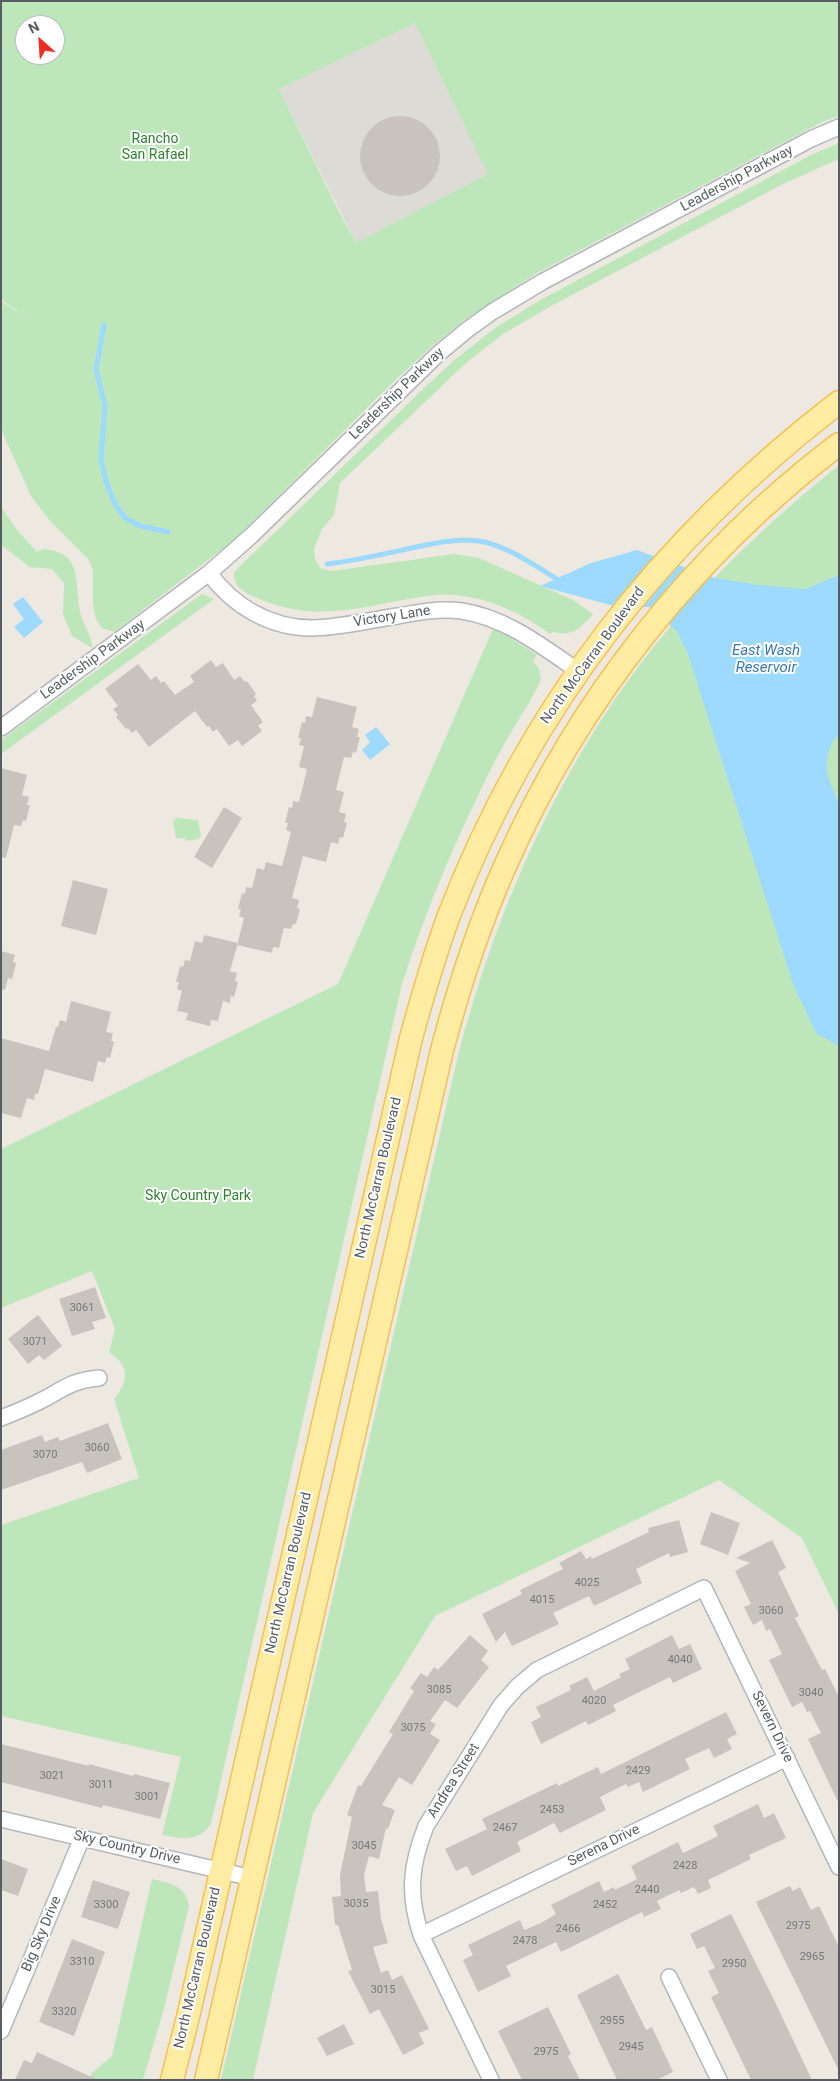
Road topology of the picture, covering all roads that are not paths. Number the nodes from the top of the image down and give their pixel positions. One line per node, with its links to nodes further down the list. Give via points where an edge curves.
1 (839, 127): 4 (street, Leadership Parkway, via 562,271 492,312 438,354)
2 (839, 402): 5 (main road, North McCarran Boulevard, via 784,445 731,493 646,582)
3 (839, 444): 7 (main road, North McCarran Boulevard, via 770,501 700,570 632,651)
4 (209, 573): 6 (street, Victory Lane, via 222,591 268,620 311,628 438,610 460,611 506,624); 8 (street, Leadership Parkway)
5 (613, 623): 6 (main road, North McCarran Boulevard); 7 (main road, via 599,661 598,672)
6 (578, 671): 9 (main road, via 585,684); 17 (main road, North McCarran Boulevard, via 538,730 505,791 448,918 426,986 409,1047)
7 (605, 689): 9 (main road, North McCarran Boulevard)
8 (1, 728)
9 (576, 732): 18 (main road, North McCarran Boulevard, via 535,803 506,864 457,996)
10 (99, 1378): 11 (street, via 66,1385)
11 (1, 1418)
12 (704, 1588): 13 (street, Severn Drive); 19 (street, Andrea Street, via 537,1670 501,1705 426,1826 418,1848 412,1892)
13 (787, 1758): 16 (street, Severn Drive); 19 (street, Serena Drive)
14 (1, 1819): 15 (street, Sky Country Drive)
15 (82, 1838): 17 (street, Sky Country Drive); 21 (street, Big Sky Drive)
16 (839, 1867)
17 (221, 1871): 18 (street, Sky Country Drive); 22 (main road, North McCarran Boulevard)
18 (252, 1878): 23 (main road, North McCarran Boulevard)
19 (421, 1935): 24 (street, Andrea Street)
20 (669, 1977): 25 (street)
21 (1, 2031)
22 (172, 2080)
23 (206, 2080)
24 (491, 2080)
25 (719, 2080)

